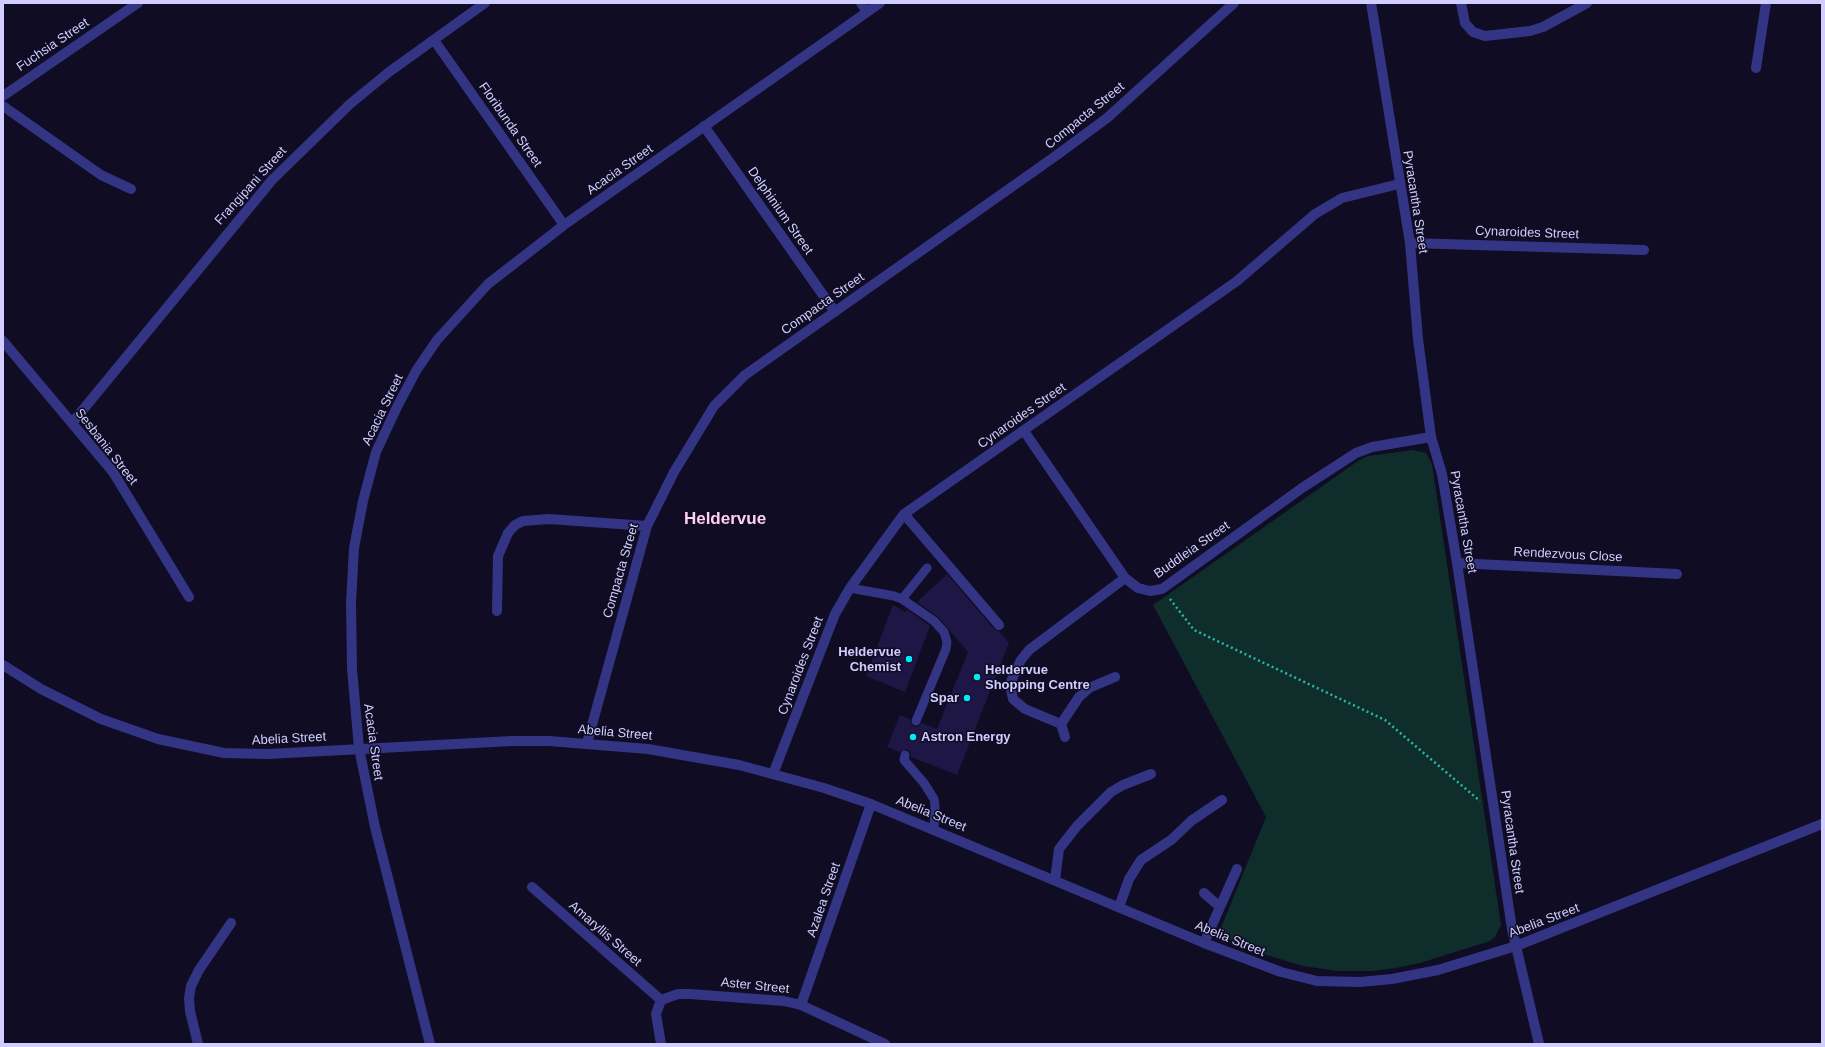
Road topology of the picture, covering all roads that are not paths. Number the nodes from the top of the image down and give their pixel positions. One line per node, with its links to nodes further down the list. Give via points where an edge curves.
1 (138, 3): 13 (street, Fuchsia Street)
2 (485, 3): 11 (street, Frangipani Street)
3 (861, 3): 10 (street)
4 (880, 3): 10 (street, Acacia Street)
5 (1234, 3): 21 (street, Compacta Street, via 1107,118)
6 (1371, 3): 16 (street, Pyracantha Street)
7 (1461, 3): 8 (street, via 1465,23 1473,32 1485,36 1543,27)
8 (1587, 3)
9 (1766, 3): 12 (street)
10 (867, 12): 15 (street, Acacia Street)
11 (434, 40): 18 (street, Floribunda Street); 23 (street, Frangipani Street, via 388,72 350,104 272,180)
12 (1756, 68)
13 (3, 96)
14 (3, 106): 17 (street, via 101,175)
15 (704, 126): 18 (street, Acacia Street); 21 (street, Delphinium Street)
16 (1399, 184): 19 (street, Pyracantha Street); 24 (street, Cynaroides Street, via 1342,198 1315,214 1237,281)
17 (131, 189)
18 (564, 225): 43 (street, Acacia Street, via 488,284 437,340 403,395 376,452 354,548 351,603 352,669)
19 (1410, 243): 20 (street, Cynaroides Street); 25 (street, Pyracantha Street, via 1418,339)
20 (1644, 250)
21 (835, 312): 27 (street, Compacta Street, via 745,375 714,406 674,472)
22 (3, 341): 23 (street, Sesbania Street)
23 (72, 423): 33 (street, Sesbania Street, via 113,472)
24 (1024, 431): 26 (street, Cynaroides Street); 31 (street, Buddleia Street)
25 (1431, 436): 28 (street, Pyracantha Street, via 1442,474); 31 (street, Buddleia Street, via 1372,447 1352,456 1302,488 1162,589 1144,590 1132,585)
26 (904, 514): 32 (street, Cynaroides Street); 36 (street)
27 (647, 526): 35 (street, via 549,519 523,521 508,533 498,556); 42 (street, Compacta Street)
28 (1457, 563): 30 (street, Rendezvous Close); 59 (street, Pyracantha Street)
29 (927, 568): 34 (lane)
30 (1677, 574)
31 (1125, 578): 40 (street, via 1029,650 1014,674 1010,694 1017,704)
32 (850, 588): 34 (lane); 45 (street, Cynaroides Street, via 826,634)
33 (189, 597)
34 (902, 599): 39 (lane, via 940,626 947,642)
35 (497, 611)
36 (1000, 625)
37 (3, 665): 43 (street, Abelia Street, via 41,689 101,719 184,746 238,755)
38 (1115, 677): 40 (street, via 1084,692)
39 (916, 721)
40 (1061, 724): 41 (street)
41 (1065, 737)
42 (587, 743): 43 (street, Abelia Street, via 512,741); 45 (street, Abelia Street, via 648,749)
43 (359, 748): 63 (street, Acacia Street, via 375,828)
44 (905, 755): 50 (lane, via 904,760 924,783 935,802)
45 (773, 774): 48 (street, Abelia Street)
46 (1151, 774): 52 (street, via 1111,792 1077,826 1059,850)
47 (1222, 800): 55 (street, via 1141,860 1129,879)
48 (871, 804): 50 (street, Abelia Street); 61 (street, Azalea Street)
49 (1822, 824): 59 (street, Abelia Street)
50 (934, 829): 52 (street, Abelia Street)
51 (1237, 869): 56 (street)
52 (1055, 880): 55 (street, Abelia Street)
53 (532, 887): 60 (street, Amaryllis Street)
54 (1204, 893): 56 (street)
55 (1119, 907): 58 (street, Abelia Street)
56 (1220, 907): 58 (street)
57 (231, 923): 62 (street, via 198,970 191,986 190,1011)
58 (1204, 943): 59 (street, Abelia Street, via 1280,972 1317,981 1360,982 1438,970)
59 (1516, 946): 66 (street, Pyracantha Street)
60 (661, 1000): 61 (street, Aster Street, via 678,994 690,994 784,1001); 64 (street, via 656,1014)
61 (801, 1005): 65 (street, Aster Street)
62 (198, 1044)
63 (430, 1044)
64 (661, 1044)
65 (885, 1044)
66 (1539, 1044)

